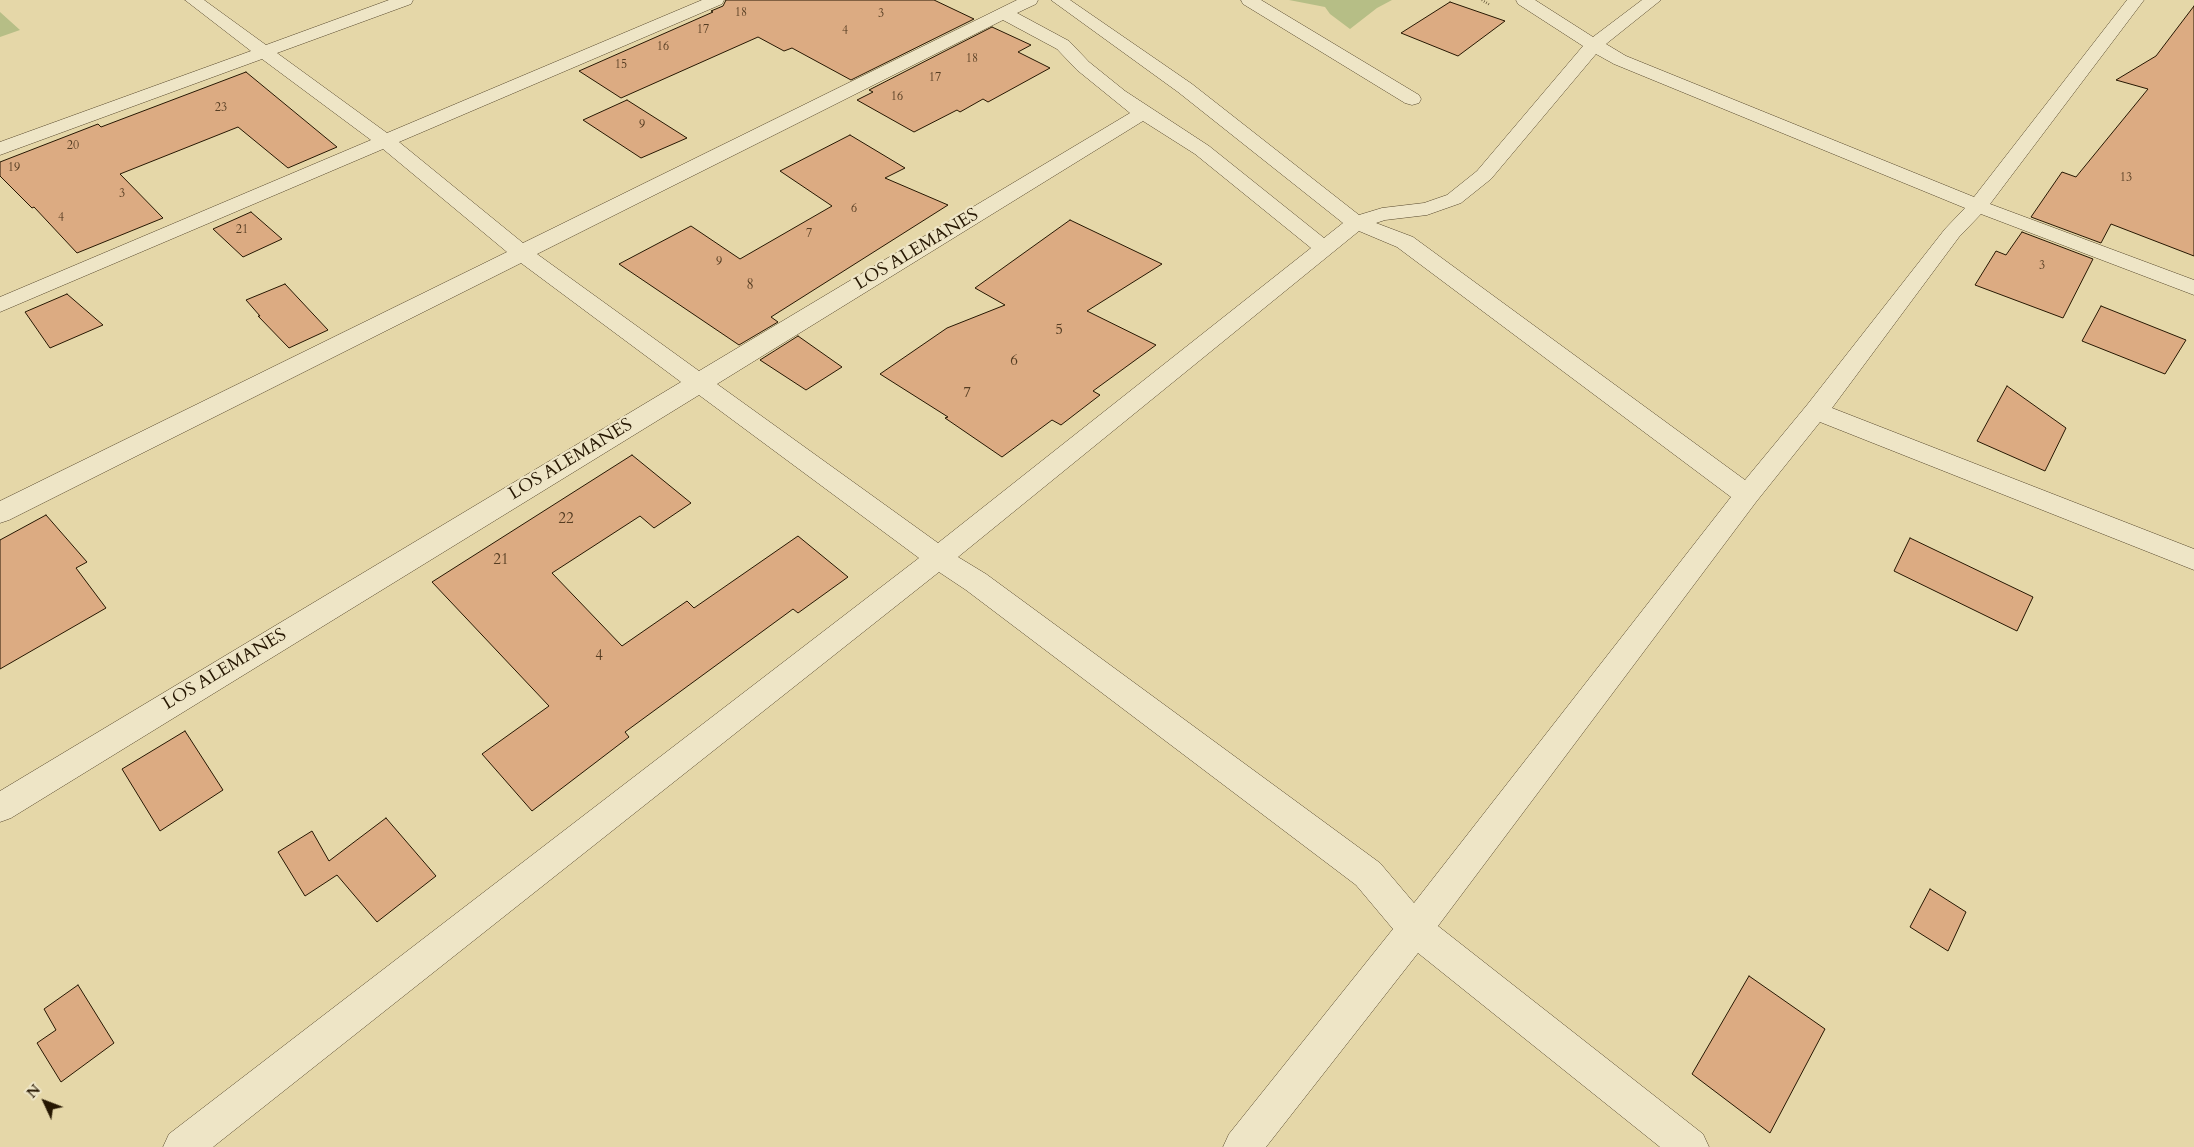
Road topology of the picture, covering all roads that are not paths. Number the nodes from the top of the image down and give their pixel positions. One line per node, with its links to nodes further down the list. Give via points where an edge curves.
1 (193, 0): 12 (street)
2 (405, 0): 12 (street)
3 (716, 0): 15 (street)
4 (1030, 0): 10 (street)
5 (1059, 0): 18 (street, via 1185,88)
6 (1249, 0): 13 (street)
7 (1524, 0): 11 (street)
8 (1653, 0): 11 (street)
9 (2136, 0): 17 (street)
10 (1004, 13): 14 (street, via 1063,45 1083,66); 20 (street)
11 (1594, 45): 17 (street, via 1620,60); 18 (street, via 1484,175 1454,199 1428,209 1382,214)
12 (264, 51): 15 (street); 16 (street)
13 (1412, 99)
14 (1143, 113): 19 (street, via 1202,150); 23 (street, LOS ALEMANES)
15 (384, 140): 20 (street); 22 (street)
16 (0, 149)
17 (1978, 206): 21 (street); 24 (street, via 1952,233)
18 (1356, 223): 19 (street); 25 (street, via 1405,242)
19 (1324, 248): 27 (street)
20 (523, 254): 23 (street); 26 (street)
21 (2194, 288)
22 (0, 305)
23 (698, 383): 27 (street); 29 (street, LOS ALEMANES)
24 (1816, 411): 25 (street); 28 (street)
25 (1747, 495): 30 (street)
26 (0, 513)
27 (938, 558): 30 (street, via 984,588 1368,874); 31 (street)
28 (2194, 560)
29 (0, 808)
30 (1415, 929): 32 (street); 33 (street)
31 (182, 1147)
32 (1242, 1147)
33 (1690, 1147)

